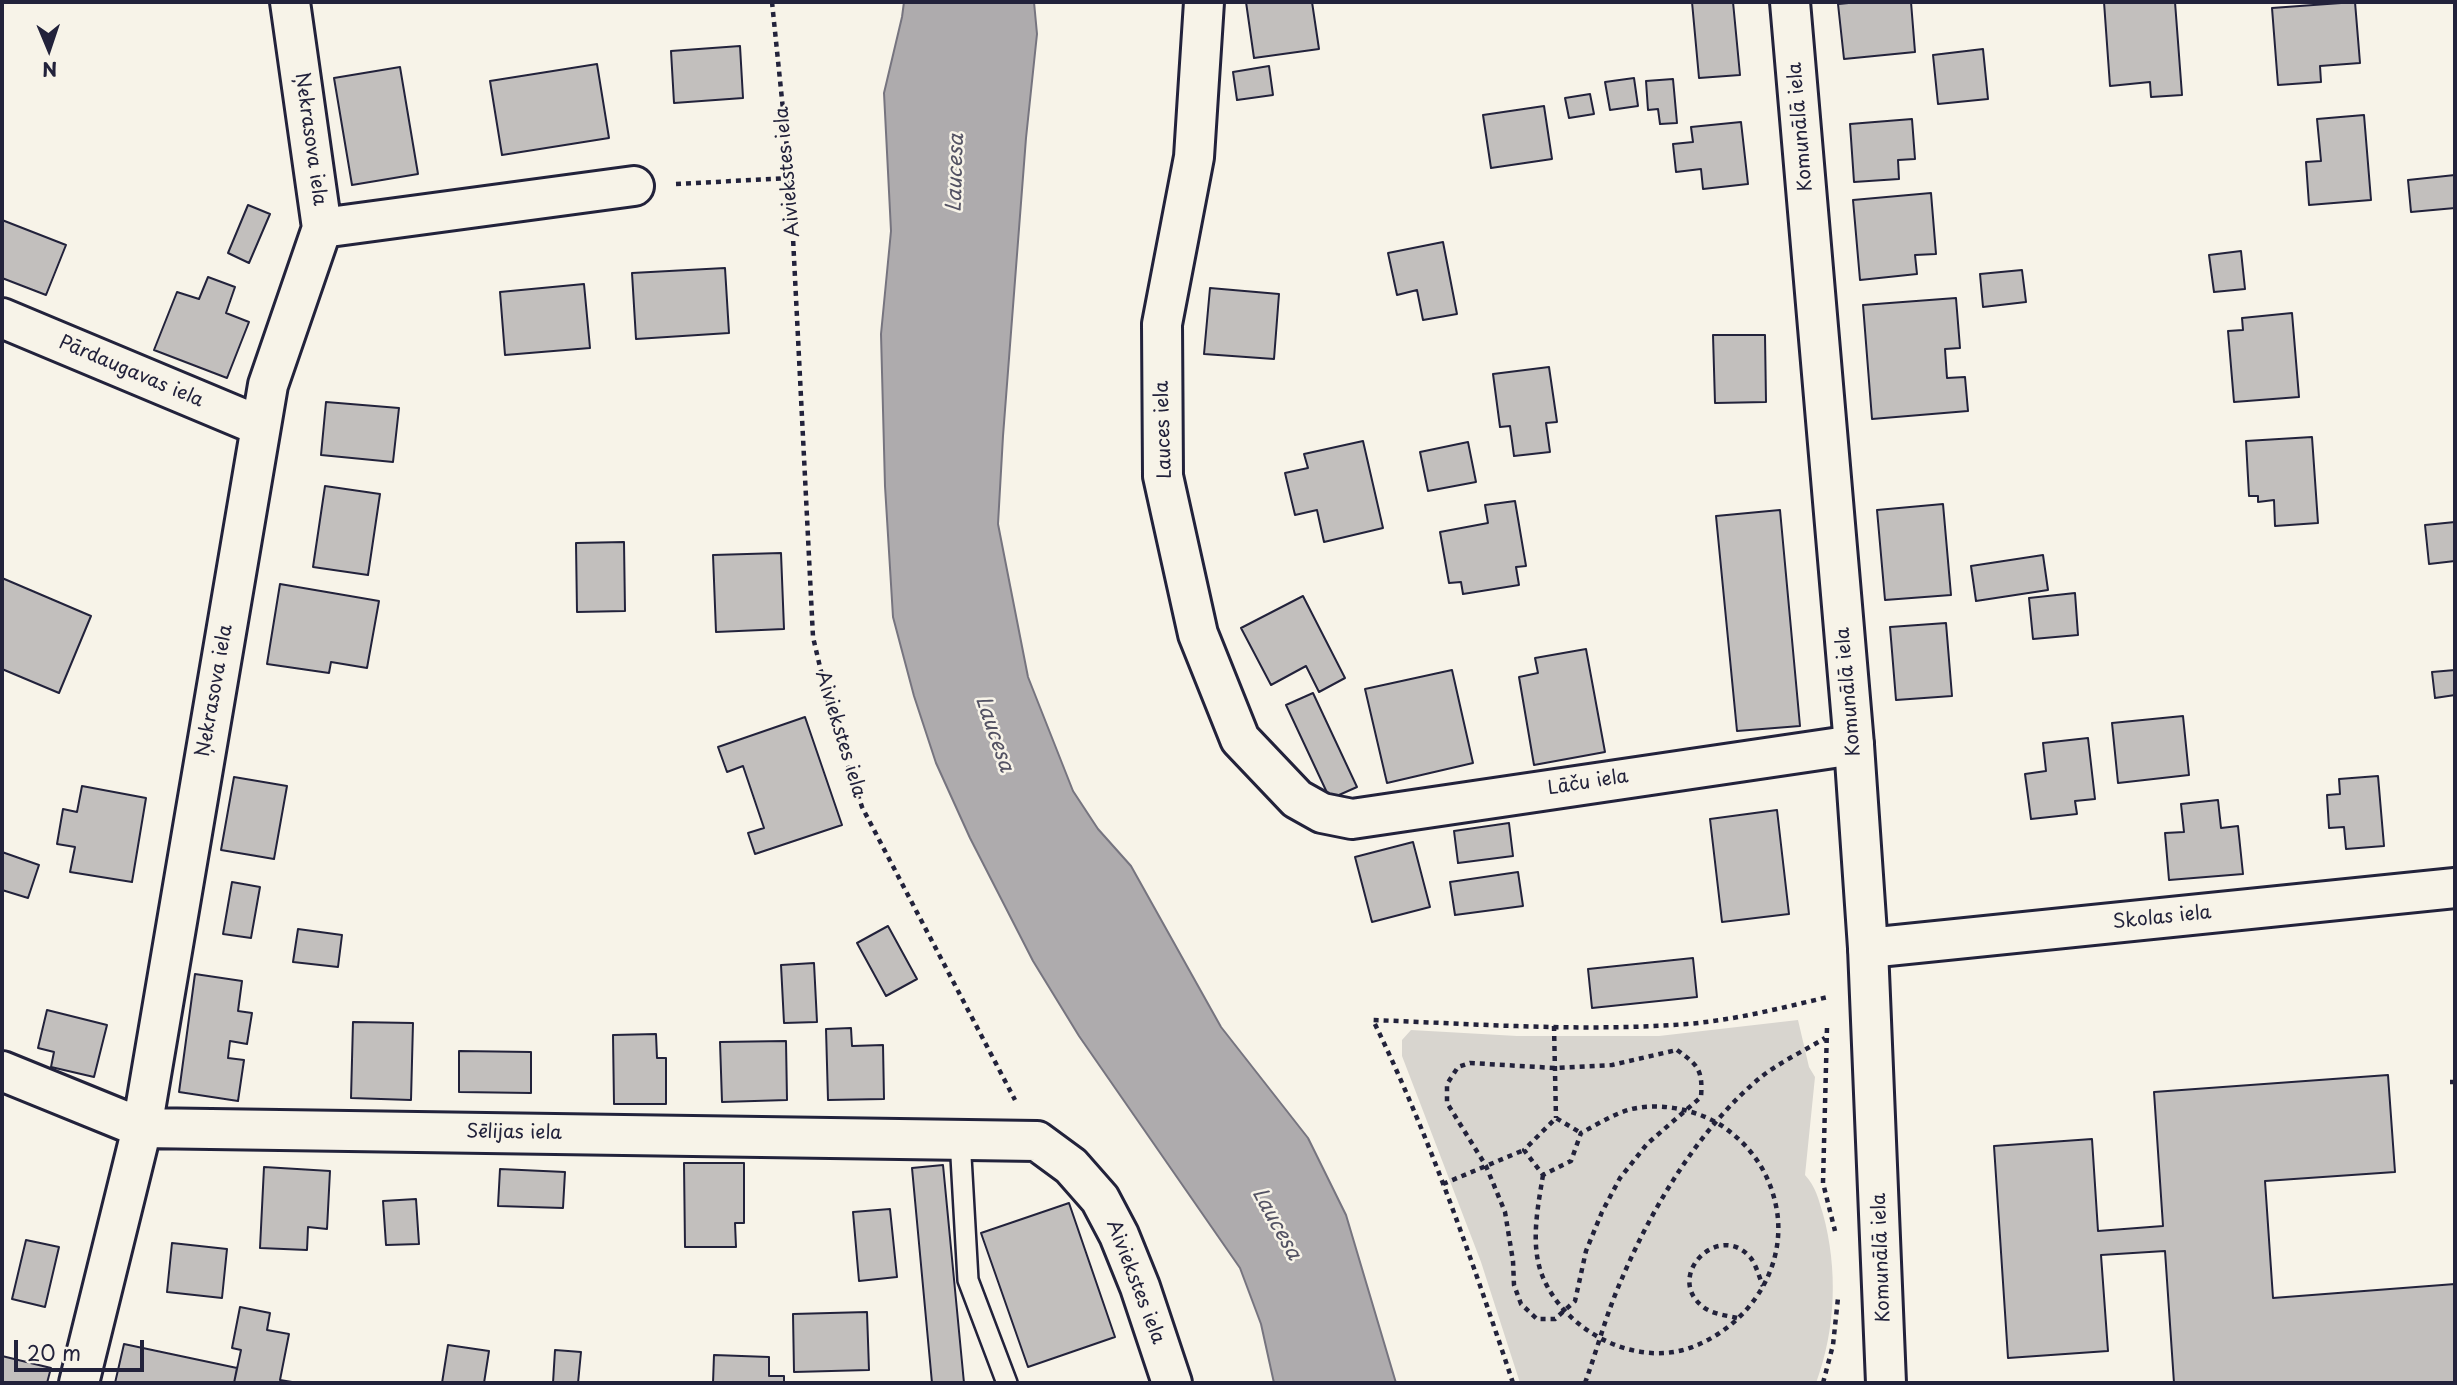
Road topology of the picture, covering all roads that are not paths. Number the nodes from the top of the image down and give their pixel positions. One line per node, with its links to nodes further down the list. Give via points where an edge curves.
1 (290, 2): 5 (street, Ņekrasova iela)
2 (1203, 2): 9 (street, Lauces iela, via 1194,158 1162,324 1163,476 1198,634 1240,739 1297,799)
3 (1790, 2): 8 (street, Komunālā iela)
4 (635, 186): 5 (street)
5 (323, 228): 7 (street, Ņekrasova iela, via 268,386)
6 (2, 318): 7 (street, Pārdaugavas iela)
7 (260, 426): 13 (street, Ņekrasova iela)
8 (1854, 745): 9 (street, Lāču iela, via 1352,819); 11 (street, Komunālā iela)
9 (1322, 813)
10 (2455, 888): 11 (street, Skolas iela)
11 (1868, 948): 19 (street, Komunālā iela)
12 (2, 1072): 13 (street, Sēlijas iela)
13 (142, 1128): 14 (street, Sēlijas iela); 16 (street, Ņekrasova iela)
14 (960, 1139): 15 (street, Sēlijas iela); 17 (lane, via 968,1280)
15 (1037, 1141): 18 (street, Aiviekstes iela, via 1071,1166 1100,1199 1140,1287)
16 (79, 1383)
17 (1007, 1383)
18 (1172, 1383)
19 (1886, 1383)

